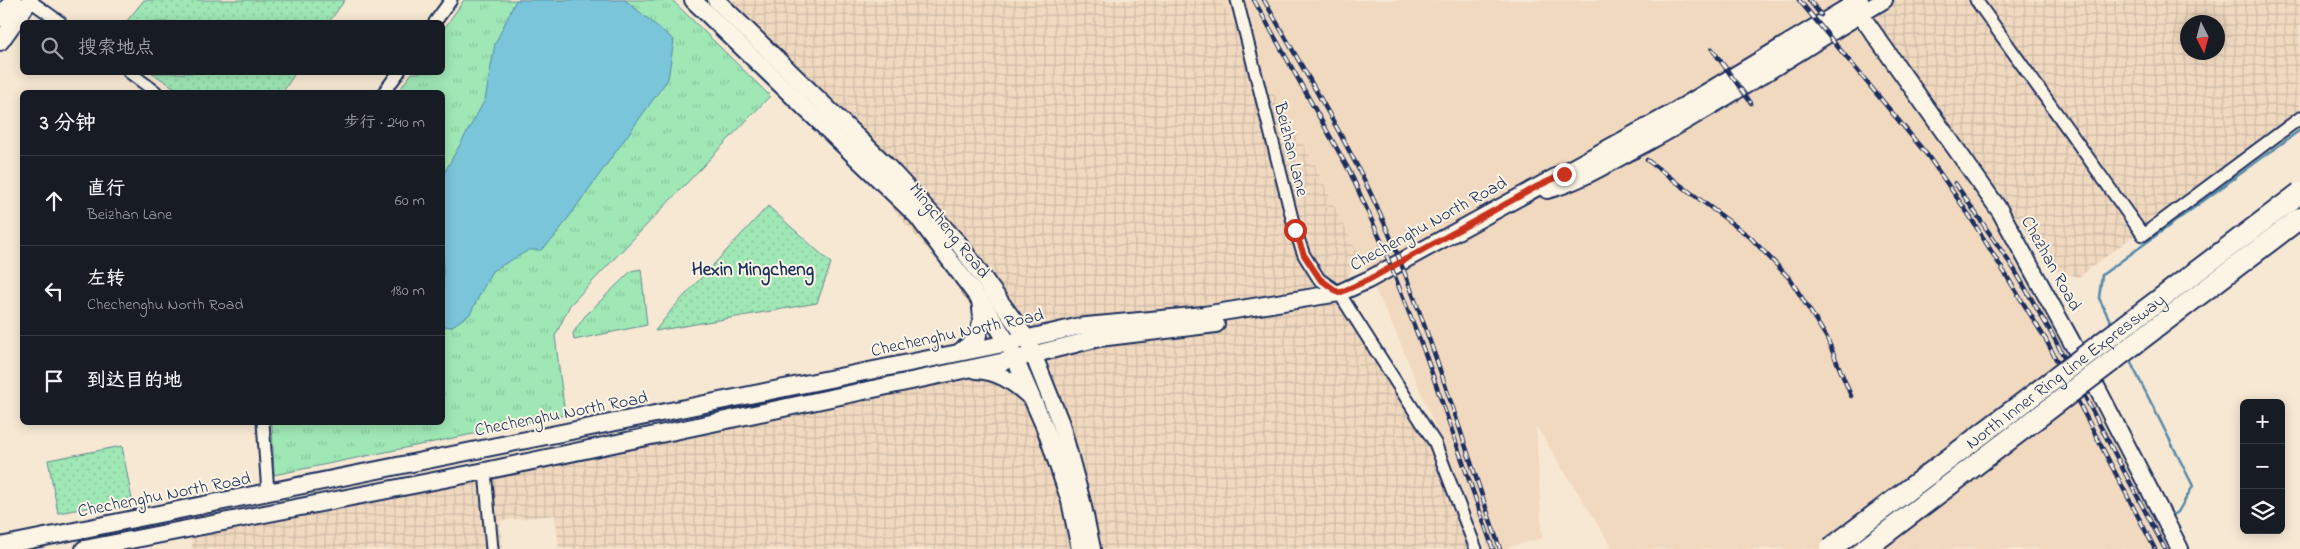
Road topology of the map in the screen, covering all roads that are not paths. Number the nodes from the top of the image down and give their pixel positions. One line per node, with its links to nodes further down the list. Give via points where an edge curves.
1 (13, 0): 10 (main road)
2 (29, 0): 11 (street); 13 (main road)
3 (451, 0): 12 (street)
4 (693, 0): 22 (main road, Mingcheng Road, via 917,216)
5 (716, 0): 24 (main road, Mingcheng Road, via 886,165 959,244)
6 (1237, 0): 21 (street, Beizhan Lane, via 1295,230 1304,255 1320,279)
7 (1884, 0): 9 (main road, Chechenghu North Road)
8 (1976, 0): 18 (street, via 2143,235)
9 (1860, 7): 21 (main road, Chechenghu North Road, via 1368,280); 45 (main road, Chezhan Road, via 2000,211)
10 (0, 18)
11 (57, 20)
12 (436, 20)
13 (0, 42)
14 (133, 75): 16 (street)
15 (397, 75): 17 (street)
16 (153, 90)
17 (386, 90)
18 (2300, 118)
19 (2300, 193): 43 (highway, North Inner Ring Line Expressway, bridge)
20 (2300, 218): 44 (highway, North Inner Ring Line Expressway, bridge)
21 (1342, 298): 23 (main road, Chechenghu North Road); 27 (main road, Chechenghu North Road, via 1207,326 1100,338); 42 (street, Beizhan Lane, via 1435,443)
22 (980, 300): 26 (main road, Mingcheng Road); 28 (main road, via 982,317 977,339)
23 (1204, 315): 24 (main road, via 1196,310 1042,326 1025,324); 25 (main road, Chechenghu North Road, via 1076,326)
24 (1012, 317): 25 (main road, Mingcheng Road)
25 (1027, 339): 26 (main road, Chechenghu North Road); 29 (main road, Mingcheng Road)
26 (1008, 343): 28 (main road, Chechenghu North Road); 30 (main road, Mingcheng Road)
27 (1063, 347): 29 (main road, Chechenghu North Road); 32 (main road, via 1045,372)
28 (958, 353): 36 (main road, Chechenghu North Road)
29 (1034, 354): 30 (main road, Chechenghu North Road); 32 (main road, Mingcheng Road)
30 (1015, 359): 31 (main road, Chechenghu North Road); 33 (main road, Mingcheng Road)
31 (964, 370): 33 (main road, via 988,370 1010,379); 35 (main road, Chechenghu North Road)
32 (1047, 388): 41 (main road, Mingcheng Road, via 1061,424)
33 (1033, 400): 40 (main road, Mingcheng Road, via 1070,501)
34 (263, 425): 36 (street)
35 (485, 471): 38 (main road, Chechenghu North Road); 39 (street)
36 (268, 493): 37 (main road, Chechenghu North Road)
37 (0, 546)
38 (84, 549)
39 (492, 549)
40 (1080, 549)
41 (1092, 549)
42 (1476, 549)
43 (1830, 549)
44 (1865, 549)
45 (2180, 549)

